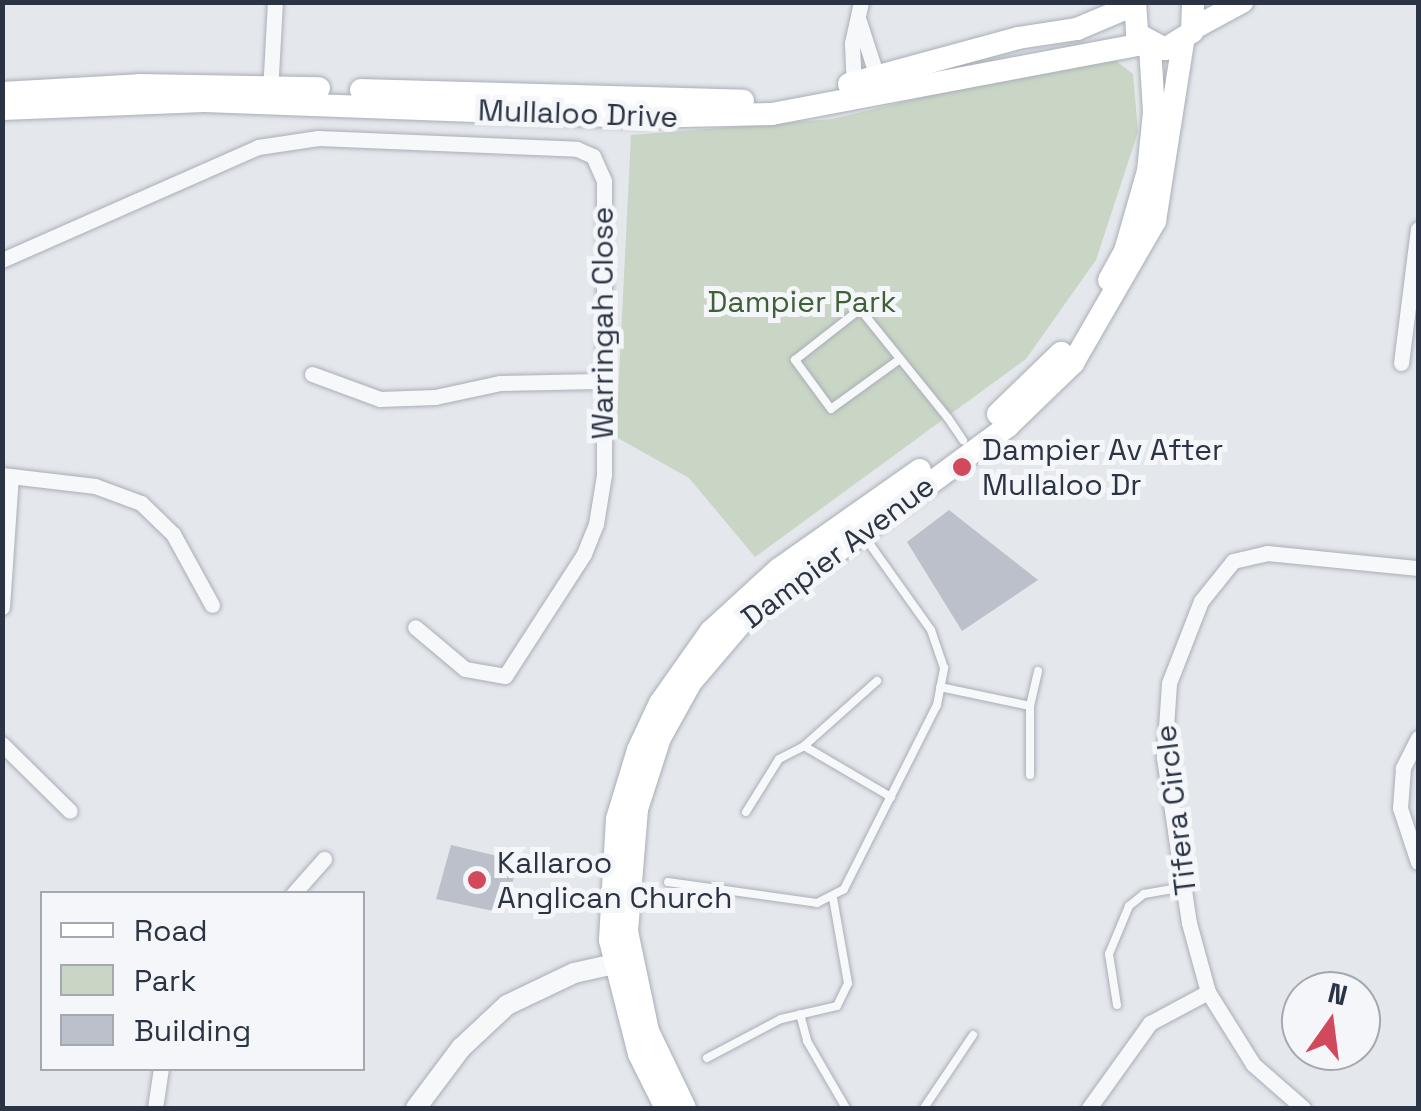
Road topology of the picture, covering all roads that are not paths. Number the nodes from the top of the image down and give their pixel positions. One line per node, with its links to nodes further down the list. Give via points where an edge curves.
1 (275, 2): 12 (street)
2 (860, 2): 6 (street)
3 (1193, 2): 7 (main road, Dampier Avenue)
4 (1242, 2): 7 (main road)
5 (1134, 4): 8 (main road, Dampier Avenue, via 1133,26); 9 (main road, Mullaloo Drive, via 1076,29 1018,38)
6 (859, 21): 9 (street); 10 (street, via 852,43)
7 (1189, 35): 8 (main road, Mullaloo Drive); 22 (main road, Dampier Avenue, via 1155,221 1102,321 1032,406)
8 (1148, 44): 9 (main road, Mullaloo Drive); 20 (main road, Dampier Avenue, via 1154,129 1125,251 1055,360)
9 (879, 85): 10 (main road, Mullaloo Drive)
10 (854, 91): 12 (main road, Mullaloo Drive, via 713,117)
11 (2, 93): 12 (main road, Mullaloo Drive)
12 (270, 94): 13 (main road, Mullaloo Drive)
13 (2, 109)
14 (1418, 229): 17 (street)
15 (2, 260): 19 (street, Warringah Close, via 258,147 318,138 576,149 592,156 604,180)
16 (900, 359): 16 (lane, via 860,309 795,360 831,409); 20 (lane)
17 (1401, 362)
18 (312, 374): 19 (street, via 380,399 435,398 500,383)
19 (600, 381): 26 (street, Warringah Close, via 604,475 596,524 522,654 504,676 484,677 464,669)
20 (964, 440): 44 (main road, Dampier Avenue, via 779,569 686,663 650,723 618,818 609,902)
21 (7, 475): 24 (street, via 96,486 140,503 173,534); 25 (street)
22 (862, 532): 29 (lane, via 931,630 944,668); 44 (main road, Dampier Avenue, via 744,620 692,682 660,738 636,809)
23 (1418, 568): 41 (street, Tifera Circle, via 1266,553 1233,562 1211,582 1177,655 1164,710 1164,757)
24 (212, 605)
25 (2, 607)
26 (415, 628)
27 (1038, 671): 30 (lane)
28 (878, 680): 33 (lane)
29 (940, 687): 30 (lane); 35 (lane)
30 (1030, 706): 34 (lane)
31 (1418, 738): 39 (street, via 1404,768 1400,808)
32 (2, 744): 36 (street)
33 (804, 746): 35 (lane); 37 (lane, via 779,759)
34 (1030, 775)
35 (891, 797): 43 (lane)
36 (70, 811)
37 (746, 812)
38 (324, 859): 42 (street)
39 (1418, 862)
40 (668, 882): 43 (lane, via 817,902)
41 (1184, 888): 45 (street, Tifera Circle); 46 (lane, via 1144,894 1128,906 1109,954)
42 (296, 891)
43 (834, 898): 47 (lane, via 848,983 837,1006)
44 (622, 962): 52 (street, via 574,972 508,1005 461,1048); 53 (main road, Dampier Avenue, via 639,1054); 54 (main road, Dampier Avenue)
45 (1208, 992): 57 (street, via 1150,1023); 58 (street, Tifera Circle, via 1253,1064)
46 (1116, 1004)
47 (800, 1014): 49 (lane); 55 (lane, via 807,1041)
48 (973, 1035): 56 (lane)
49 (707, 1058)
50 (161, 1071): 51 (street)
51 (155, 1108)
52 (416, 1108)
53 (666, 1108)
54 (685, 1108)
55 (846, 1108)
56 (924, 1108)
57 (1089, 1108)
58 (1302, 1108)

